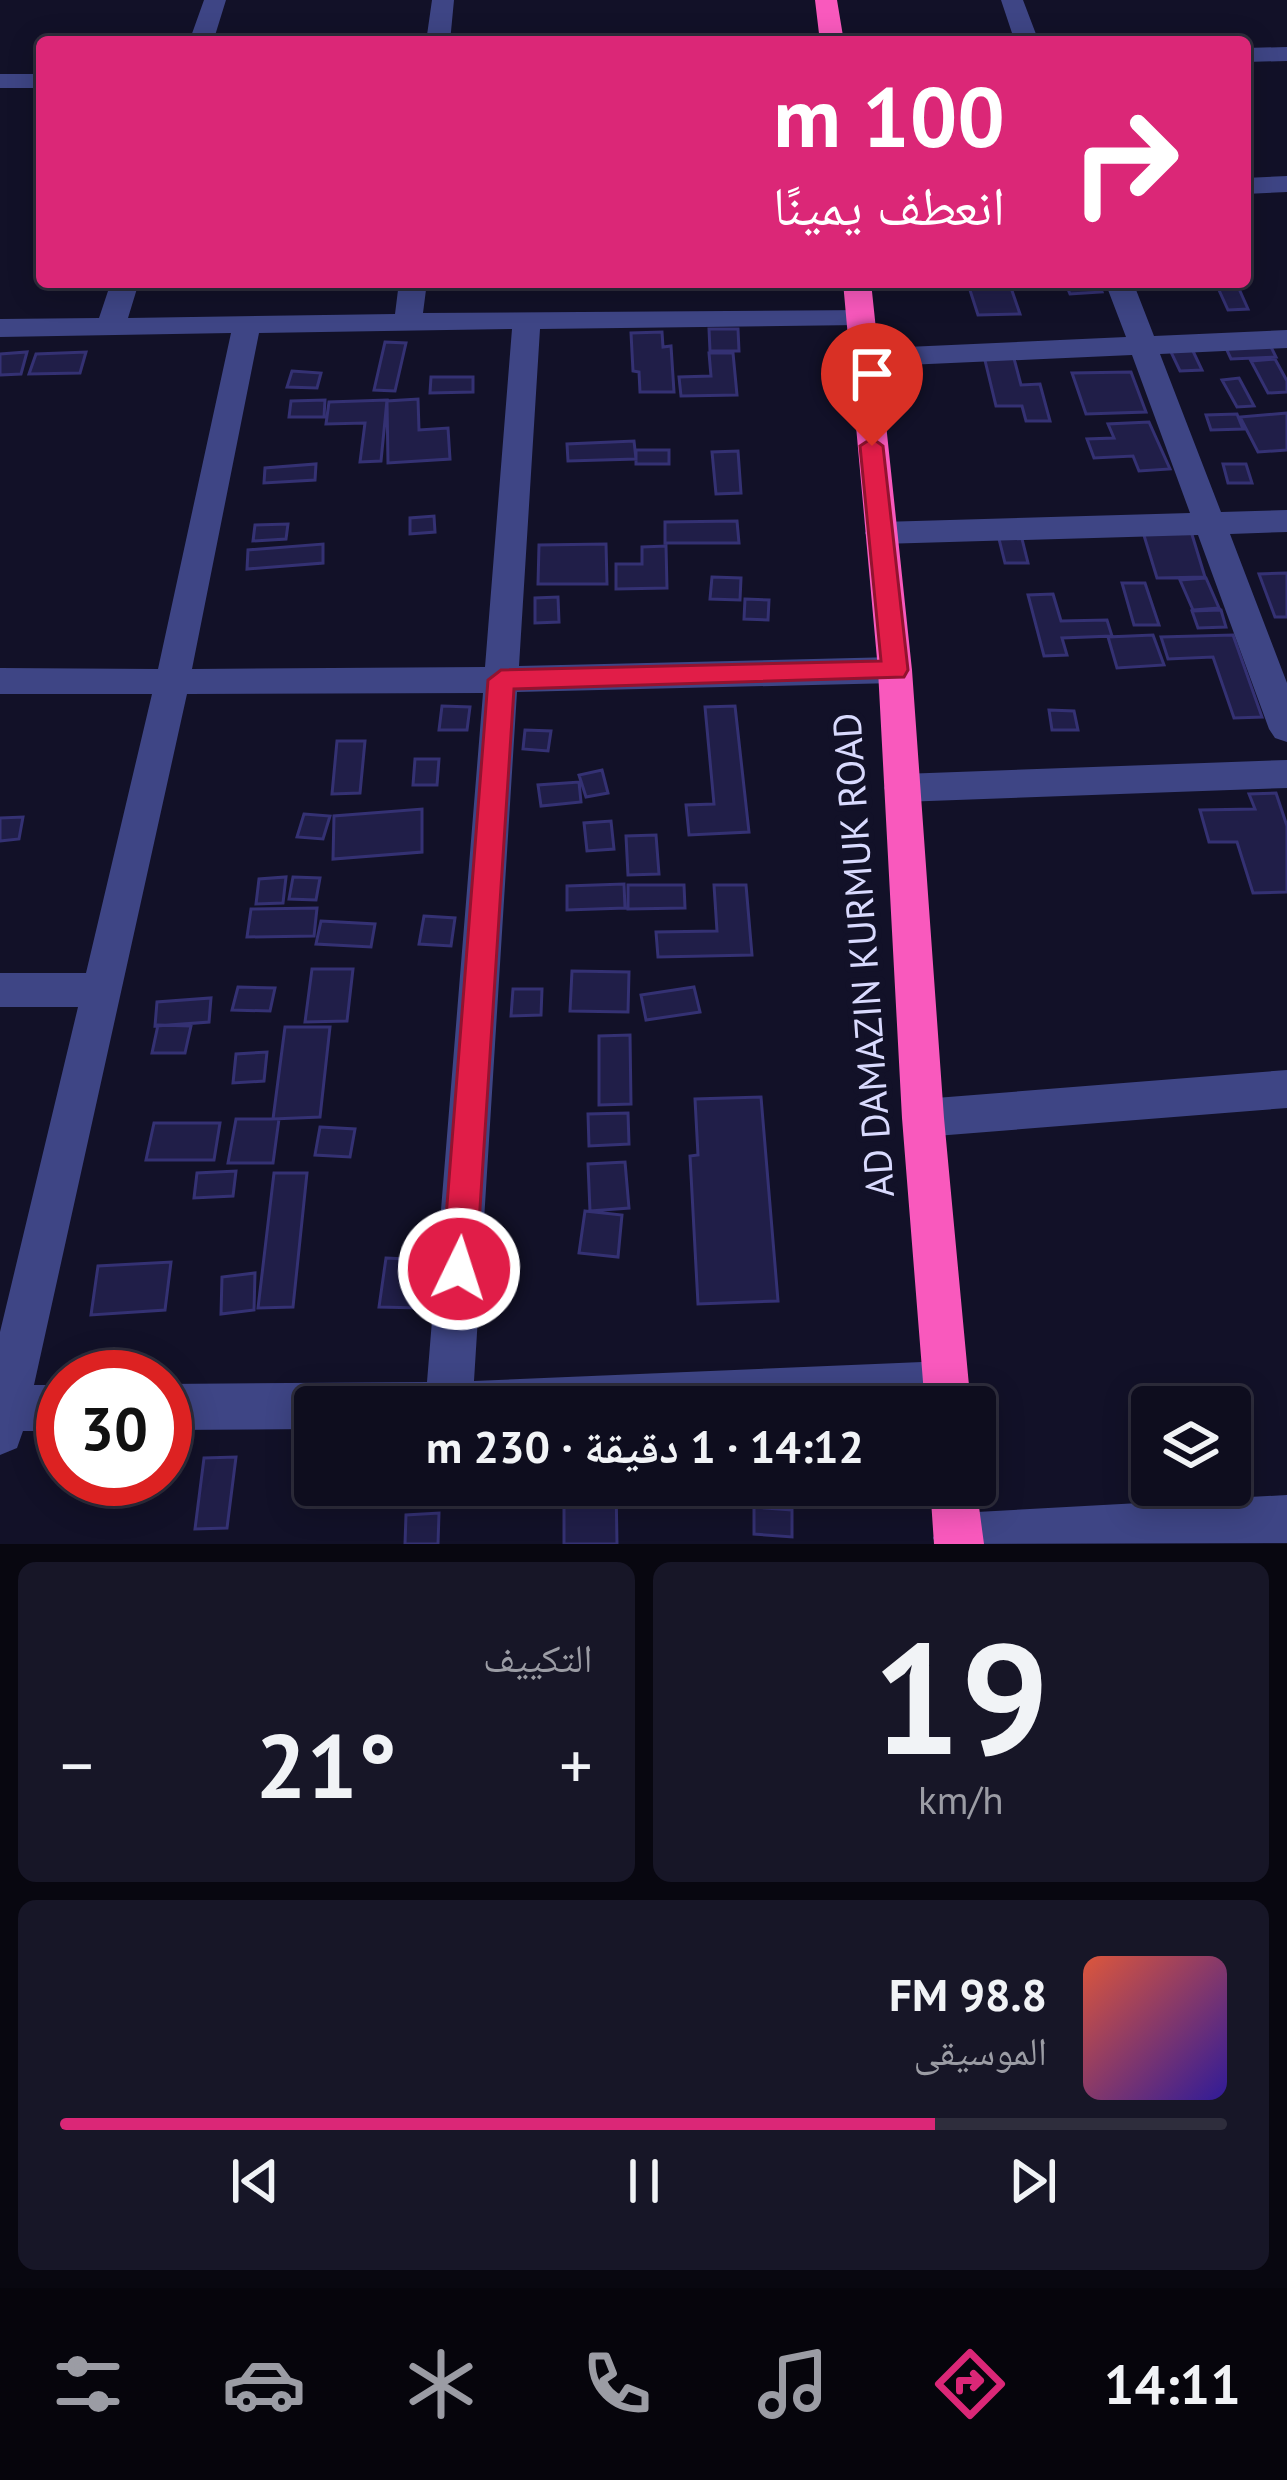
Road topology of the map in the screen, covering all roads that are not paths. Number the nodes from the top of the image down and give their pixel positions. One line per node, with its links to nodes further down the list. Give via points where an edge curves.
1 (215, 0): 5 (street)
2 (443, 0): 6 (street)
3 (826, 0): 7 (highway)
4 (1012, 0): 8 (street)
5 (203, 36)
6 (439, 36)
7 (831, 36)
8 (1025, 36)
9 (1287, 54): 10 (street)
10 (1251, 55)
11 (0, 81): 12 (street)
12 (36, 81)
13 (1287, 184): 14 (street)
14 (1251, 186)
15 (123, 288): 22 (street)
16 (411, 288): 20 (street)
17 (1121, 288): 25 (street)
18 (858, 299): 19 (street); 26 (highway, AD DAMAZIN KURMUK ROAD)
19 (527, 318): 20 (street); 32 (street)
20 (408, 321): 21 (street)
21 (247, 324): 22 (street); 31 (street)
22 (111, 326): 23 (street)
23 (0, 328)
24 (1287, 338): 25 (street)
25 (1144, 345): 26 (street); 28 (street)
26 (862, 358): 29 (highway, AD DAMAZIN KURMUK ROAD)
27 (1287, 521): 28 (street)
28 (1210, 524): 29 (street); 34 (street)
29 (881, 533): 30 (highway, AD DAMAZIN KURMUK ROAD)
30 (895, 670): 32 (street); 36 (highway, AD DAMAZIN KURMUK ROAD)
31 (173, 680): 32 (street); 33 (street); 37 (street)
32 (501, 680): 41 (street)
33 (0, 681)
34 (1287, 729)
35 (1287, 774): 36 (street)
36 (902, 788): 40 (highway, AD DAMAZIN KURMUK ROAD)
37 (102, 990): 38 (street); 46 (street)
38 (0, 991)
39 (1287, 1089): 40 (street)
40 (923, 1118): 42 (highway, AD DAMAZIN KURMUK ROAD)
41 (450, 1386)
42 (946, 1386)
43 (294, 1406): 44 (street)
44 (192, 1407)
45 (36, 1412): 46 (street)
46 (2, 1416)
47 (956, 1506): 49 (highway)
48 (1287, 1519): 49 (street)
49 (959, 1541)

